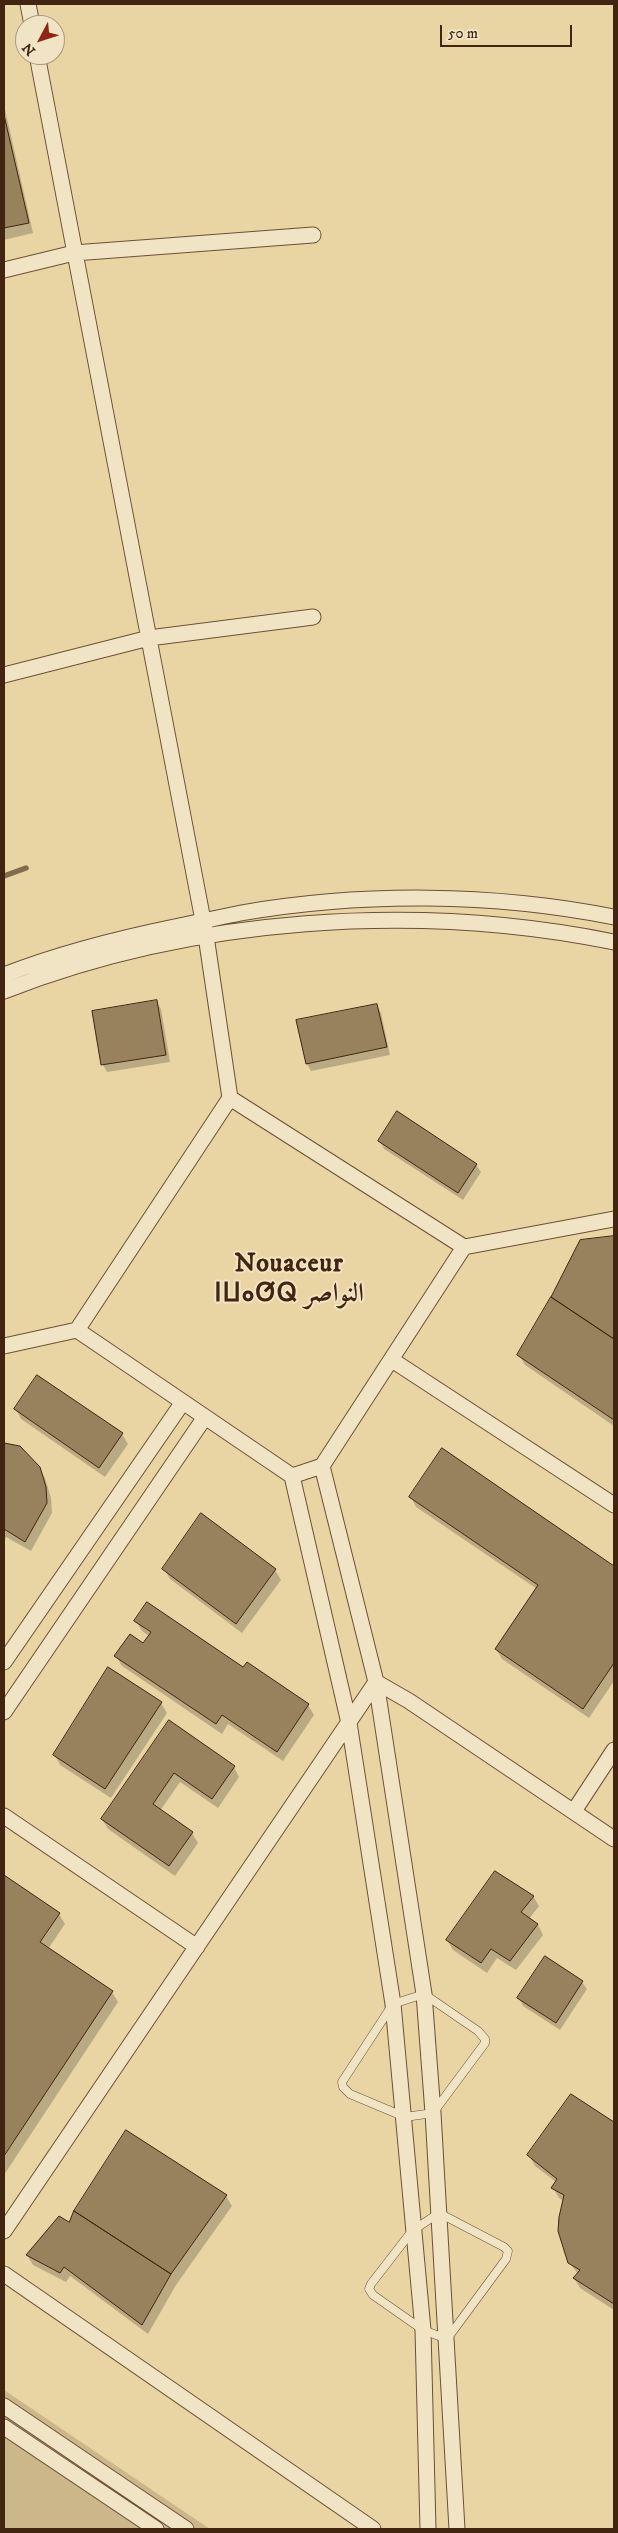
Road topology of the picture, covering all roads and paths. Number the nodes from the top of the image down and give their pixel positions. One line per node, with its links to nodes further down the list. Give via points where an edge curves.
1 (39, 65): 3 (street)
2 (313, 235): 3 (street)
3 (74, 253): 4 (street); 6 (street)
4 (4, 270)
5 (313, 617): 6 (street)
6 (149, 638): 7 (street); 9 (street)
7 (4, 675)
8 (614, 917): 9 (street, via 502,902 419,898 336,902 242,913)
9 (204, 928): 10 (street, via 419,921 501,925); 11 (street, via 138,935 82,949); 12 (street); 13 (street)
10 (614, 942)
11 (4, 975)
12 (4, 991)
13 (230, 1098): 15 (street); 16 (street)
14 (614, 1219): 15 (street)
15 (464, 1247): 18 (street)
16 (77, 1330): 17 (street); 19 (street)
17 (4, 1346)
18 (392, 1360): 21 (street); 23 (street)
19 (183, 1402): 20 (street); 24 (street)
20 (206, 1417): 22 (street); 26 (street)
21 (322, 1466): 22 (street); 25 (street)
22 (292, 1476): 27 (street)
23 (614, 1506)
24 (4, 1662)
25 (376, 1682): 27 (street); 29 (street, via 409,1700); 33 (street)
26 (4, 1712)
27 (349, 1723): 32 (street); 34 (street)
28 (614, 1750): 29 (street)
29 (574, 1811): 31 (street)
30 (4, 1816): 32 (street)
31 (614, 1839)
32 (196, 1948): 39 (street)
33 (424, 1994): 34 (lane); 35 (street); 35 (lane, via 478,2031 485,2040)
34 (393, 2004): 36 (street); 36 (lane, via 342,2082 350,2094)
35 (433, 2113): 36 (lane); 37 (street)
36 (405, 2117): 38 (street)
37 (438, 2213): 38 (lane); 42 (street); 42 (lane, via 508,2251 506,2259)
38 (412, 2231): 41 (street); 41 (lane, via 369,2289 372,2295)
39 (4, 2232)
40 (4, 2274): 47 (street)
41 (423, 2330): 42 (lane); 48 (street)
42 (447, 2339): 49 (street)
43 (4, 2406): 46 (street)
44 (4, 2427): 45 (street)
45 (156, 2529)
46 (186, 2529)
47 (373, 2529)
48 (428, 2529)
49 (457, 2529)

